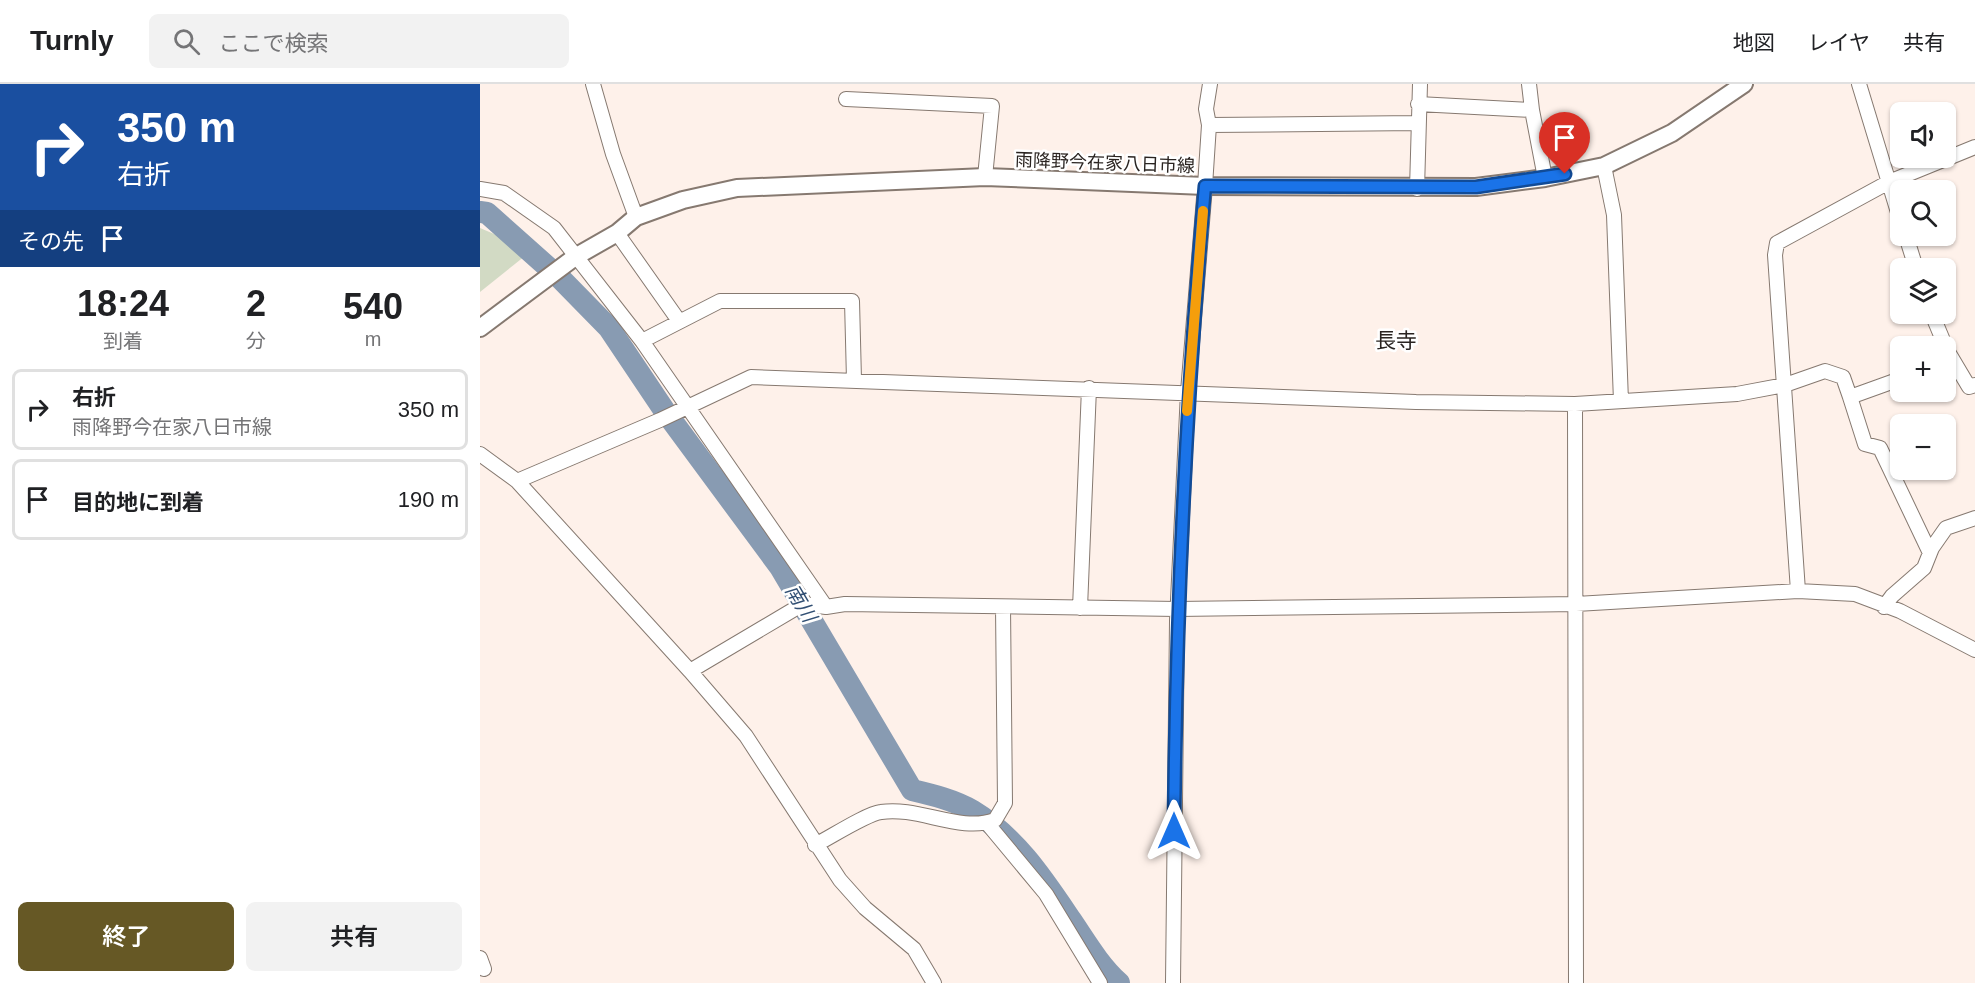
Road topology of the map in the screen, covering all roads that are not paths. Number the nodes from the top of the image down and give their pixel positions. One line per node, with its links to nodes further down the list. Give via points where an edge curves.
1 (593, 84): 21 (street)
2 (1210, 84): 11 (street, via 1206,110)
3 (1420, 84): 8 (street)
4 (1529, 84): 9 (street)
5 (1744, 84): 13 (main road, 雨降野今在家八日市線, via 1672,133)
6 (1859, 84): 16 (street)
7 (846, 99): 14 (street, via 992,106)
8 (1418, 104): 9 (street); 10 (street)
9 (1532, 110): 15 (street)
10 (1418, 123): 11 (street); 20 (street)
11 (1209, 125): 18 (street)
12 (1975, 147): 16 (street)
13 (1604, 166): 15 (main road, 雨降野今在家八日市線); 35 (street, via 1614,214)
14 (985, 177): 18 (main road, 雨降野今在家八日市線); 21 (main road, 雨降野今在家八日市線, via 736,188 683,200)
15 (1545, 178): 20 (main road, 雨降野今在家八日市線, via 1476,187)
16 (1889, 182): 17 (street); 30 (street, via 1777,243)
17 (1890, 185)
18 (1205, 186): 20 (main road, 雨降野今在家八日市線); 33 (street)
19 (480, 189): 23 (street, via 504,193 554,228)
20 (1417, 189)
21 (636, 217): 22 (main road, 雨降野今在家八日市線)
22 (617, 232): 23 (main road, 雨降野今在家八日市線); 24 (street)
23 (575, 257): 25 (main road, 雨降野今在家八日市線); 26 (street)
24 (680, 321): 26 (street); 28 (street, via 720,301 852,301)
25 (480, 328)
26 (642, 341): 37 (street)
27 (1956, 366): 31 (street, via 1969,387)
28 (854, 380): 32 (street); 37 (street, via 751,376)
29 (1890, 383): 34 (street)
30 (1785, 385): 34 (street, via 1825,371 1843,377); 35 (street, via 1737,394); 42 (street)
31 (1975, 385)
32 (1089, 388): 33 (street); 47 (street)
33 (1188, 392): 36 (street); 48 (street)
34 (1850, 397): 41 (street, via 1864,444 1880,448)
35 (1621, 402): 36 (street)
36 (1575, 404): 43 (street)
37 (687, 407): 39 (street); 44 (street)
38 (480, 454): 39 (street)
39 (517, 481): 50 (street)
40 (1975, 518): 41 (street, via 1946,528)
41 (1930, 554): 46 (street, via 1924,568)
42 (1798, 591): 43 (street); 46 (street, via 1855,594)
43 (1576, 604): 48 (street); 56 (street)
44 (826, 607): 45 (street); 50 (street, via 803,604)
45 (1003, 607): 47 (street); 51 (street, via 1005,802 995,820)
46 (1884, 607): 49 (street, via 1900,611)
47 (1080, 608): 48 (street)
48 (1178, 609): 55 (street)
49 (1975, 650)
50 (690, 671): 52 (street, via 746,736)
51 (987, 823): 52 (street, via 880,812); 54 (street, via 1046,894)
52 (815, 845): 53 (street, via 865,908 914,949)
53 (934, 983)
54 (1100, 983)
55 (1173, 983)
56 (1576, 983)

